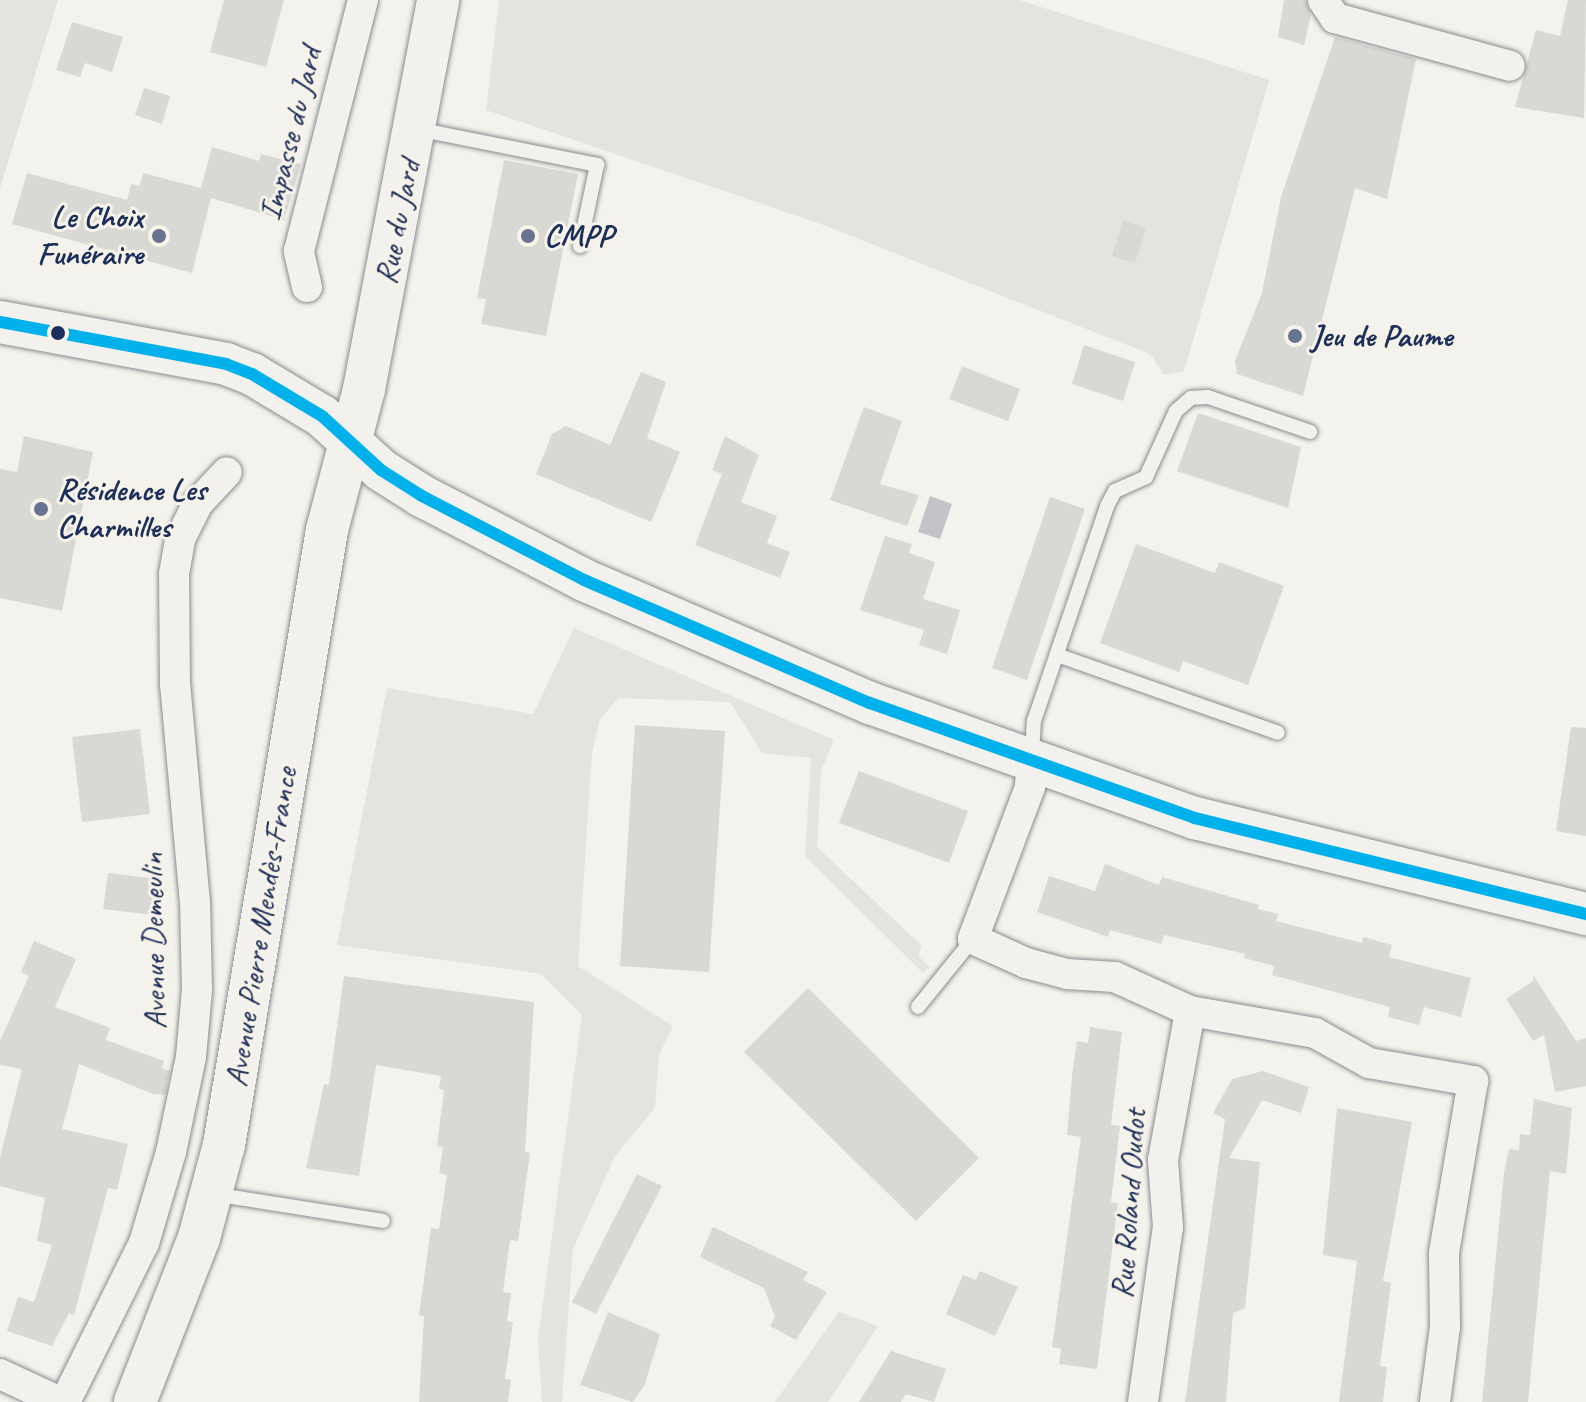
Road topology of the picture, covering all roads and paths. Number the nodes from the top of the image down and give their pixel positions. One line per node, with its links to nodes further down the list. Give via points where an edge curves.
1 (363, 0): 7 (street, Impasse du Jard, via 299,251)
2 (438, 0): 5 (main road, Rue du Jard)
3 (1323, 0): 4 (street, via 1335,18)
4 (1510, 66)
5 (416, 129): 6 (lane, via 597,165); 10 (main road, Rue du Jard)
6 (580, 246)
7 (307, 287)
8 (0, 322): 10 (main road, via 234,366 322,416)
9 (1310, 432): 12 (lane, via 1208,397 1183,404 1146,477 1115,491 1107,506)
10 (352, 443): 14 (main road, via 405,488 584,580 778,668); 19 (main road, Avenue Pierre Mendès-France, via 327,530 272,881)
11 (227, 472): 22 (street, Avenue Demeulin, via 198,503 180,539 174,574 175,685 195,903 191,1057 144,1243)
12 (1057, 655): 13 (lane); 14 (lane, via 1034,721)
13 (1278, 733)
14 (1032, 762): 15 (main road, via 1195,818); 16 (street, via 1030,787)
15 (1586, 914)
16 (973, 939): 17 (lane); 18 (street, via 1067,974 1115,977)
17 (918, 1007)
18 (1190, 1011): 24 (street, Rue Roland Oudot, via 1163,1160 1168,1227); 25 (street, via 1315,1033 1369,1063 1473,1081 1444,1253 1445,1327)
19 (213, 1193): 20 (lane); 23 (main road, Avenue Pierre Mendès-France)
20 (383, 1221)
21 (0, 1374): 22 (street)
22 (63, 1402)
23 (135, 1402)
24 (1143, 1402)
25 (1435, 1402)

